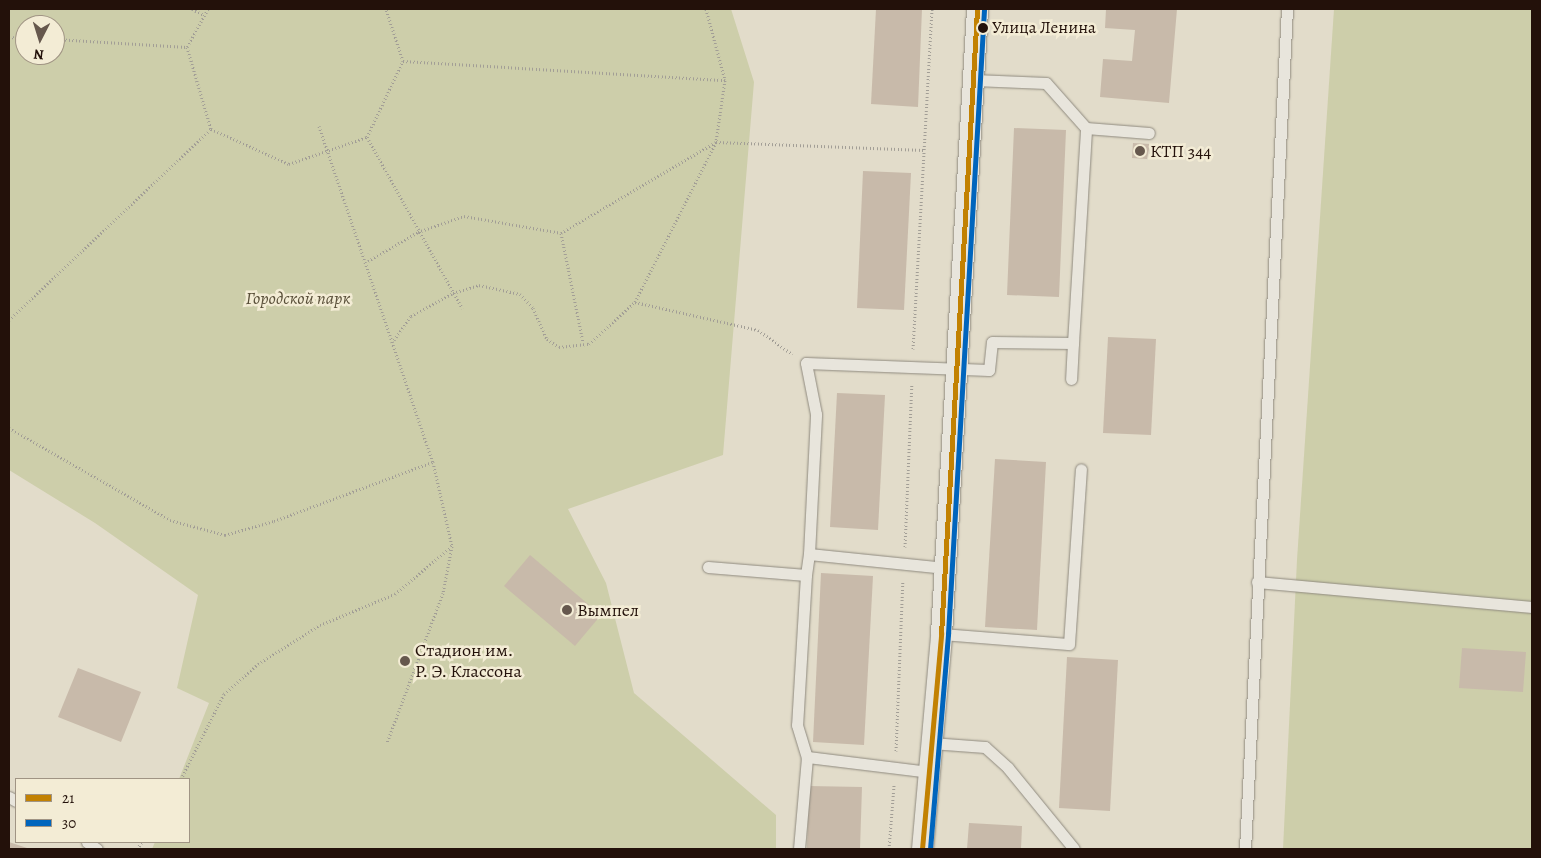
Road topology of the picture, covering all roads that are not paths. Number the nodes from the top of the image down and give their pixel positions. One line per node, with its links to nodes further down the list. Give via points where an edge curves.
1 (977, 9): 3 (street)
2 (1287, 9): 14 (lane)
3 (974, 80): 4 (lane, via 1046,83); 7 (street)
4 (1086, 128): 5 (lane); 6 (lane)
5 (1149, 133)
6 (1074, 343): 7 (lane, via 992,342 989,370); 8 (lane)
7 (958, 369): 10 (lane, via 806,363 816,414); 12 (street)
8 (1071, 379)
9 (1081, 469): 16 (lane, via 1070,644)
10 (810, 554): 12 (lane); 13 (lane)
11 (708, 567): 13 (lane)
12 (945, 568): 16 (street)
13 (806, 575): 18 (lane, via 796,725)
14 (1257, 582): 15 (lane); 23 (lane)
15 (1532, 607)
16 (941, 634): 17 (street)
17 (931, 743): 19 (street); 22 (lane, via 985,747 1008,768)
18 (807, 757): 19 (lane); 20 (lane)
19 (929, 772): 21 (street)
20 (799, 849)
21 (922, 849)
22 (1074, 849)
23 (1245, 849)

